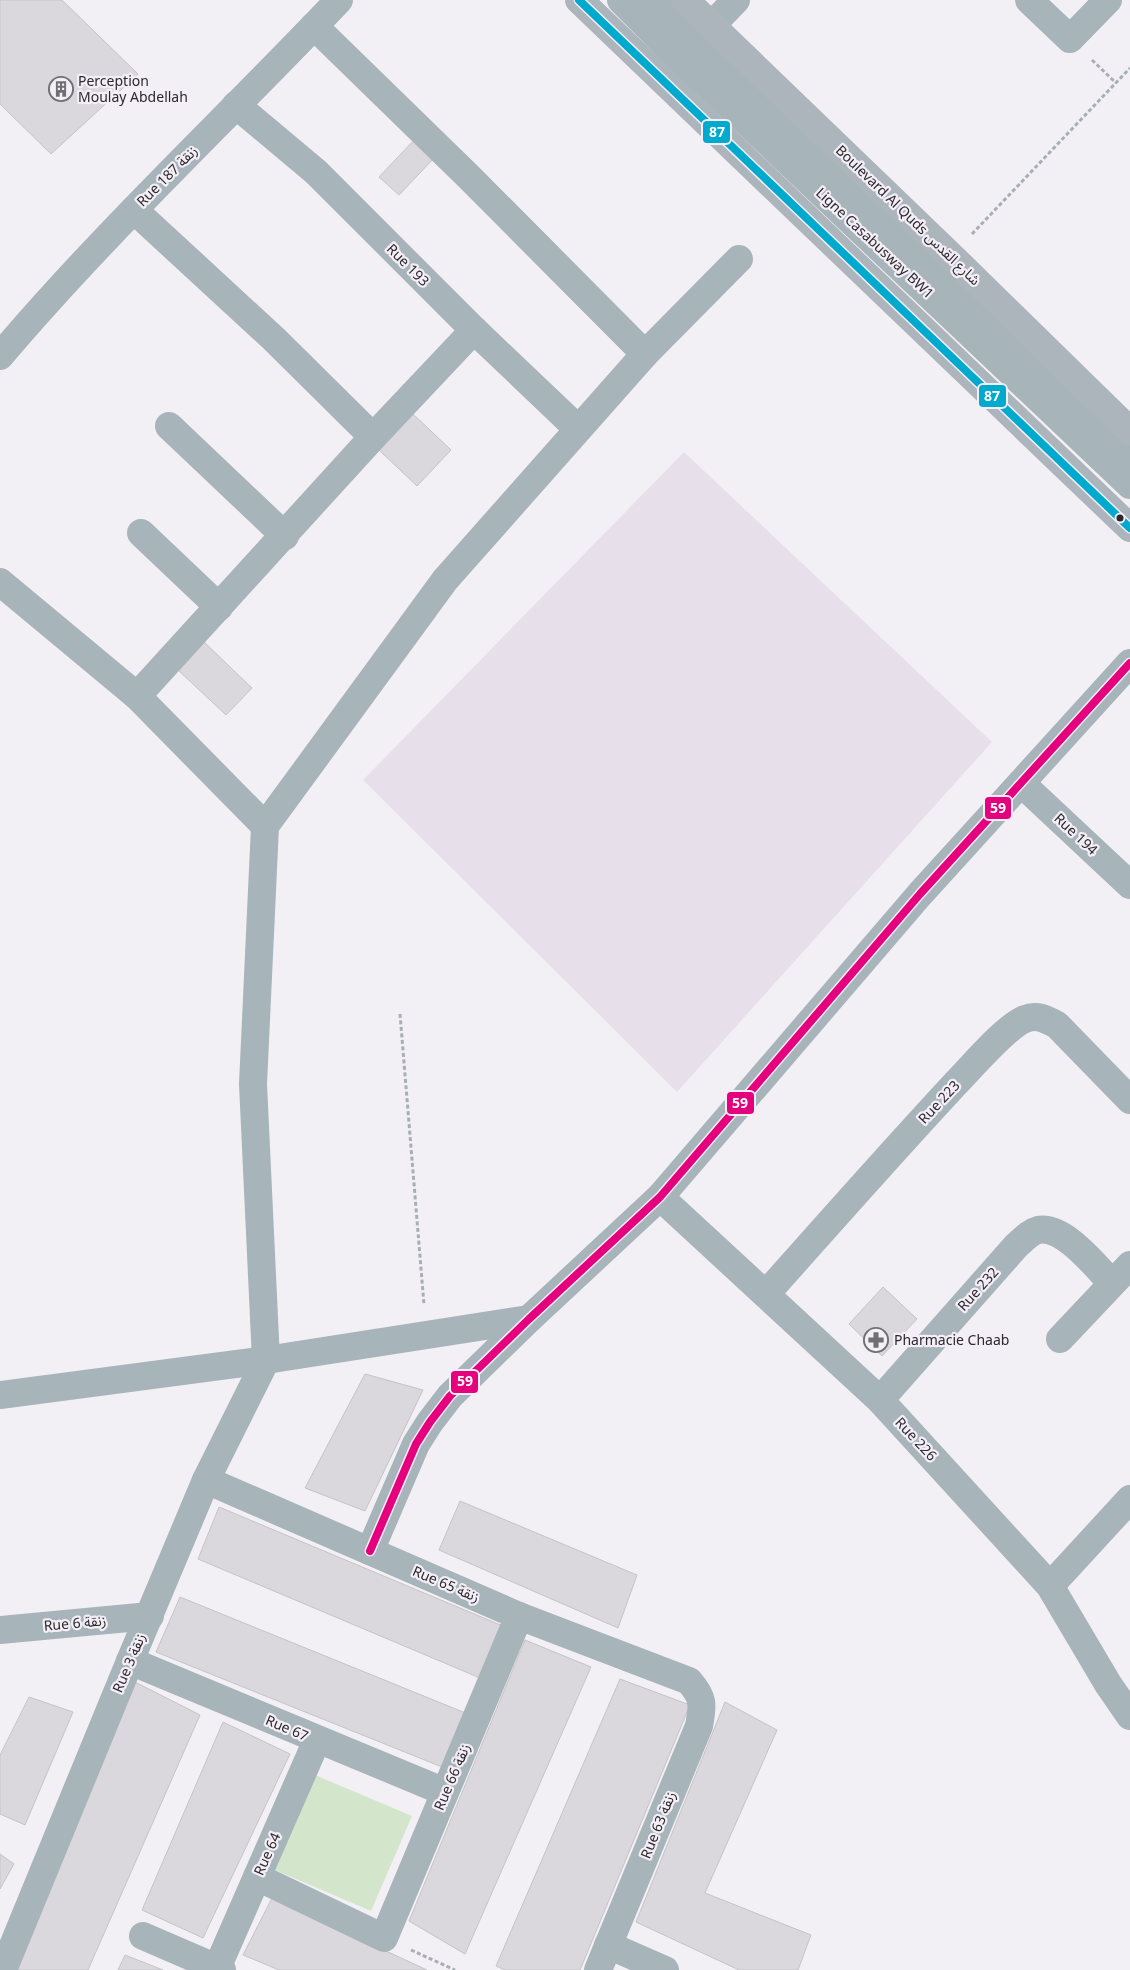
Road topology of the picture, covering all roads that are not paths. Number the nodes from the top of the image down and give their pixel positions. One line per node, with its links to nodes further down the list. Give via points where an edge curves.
1 (339, 0): 8 (street, Rue 187 زنقة)
2 (578, 0): 9 (main road)
3 (685, 0): 10 (main road, Boulevard Al Quds شارع القدس)
4 (736, 0): 10 (street)
5 (1029, 0): 6 (street, via 1070,39)
6 (1108, 0)
7 (642, 4): 9 (street); 10 (street, Ligne Casabusway BW1)
8 (314, 26): 12 (street, Rue 187 زنقة); 17 (street)
9 (619, 38): 11 (main road)
10 (697, 42): 11 (street); 20 (main road, Boulevard Al Quds شارع القدس, via 952,256); 22 (street, Ligne Casabusway BW1); 23 (street, Ligne Casabusway BW1)
11 (662, 78): 24 (main road)
12 (236, 105): 13 (street, Rue 187 زنقة); 15 (street, Rue 193, via 316,172)
13 (134, 210): 16 (street, Rue 187 زنقة); 21 (street, via 274,339)
14 (739, 259): 17 (street)
15 (474, 330): 19 (street, Rue 193); 21 (street)
16 (4, 345)
17 (645, 354): 19 (street)
18 (169, 426): 26 (street)
19 (578, 429): 32 (street, via 445,580)
20 (1130, 431)
21 (373, 437): 26 (street)
22 (1130, 457)
23 (1130, 485)
24 (1130, 528)
25 (141, 533): 28 (street)
26 (285, 536): 28 (street)
27 (0, 582): 30 (street)
28 (219, 607): 30 (street)
29 (1130, 663): 31 (street)
30 (138, 696): 32 (street)
31 (1021, 783): 33 (street, Rue 194); 35 (street, via 920,894)
32 (266, 826): 40 (street, via 254,1084)
33 (1130, 885)
34 (1130, 1100): 37 (street, Rue 223, via 1057,1025 1045,1018 1024,1020 991,1046)
35 (660, 1197): 37 (street, Rue 226); 38 (street)
36 (1121, 1274): 39 (street); 42 (street, Rue 232, via 1055,1232 1038,1230 1030,1234)
37 (766, 1294): 42 (street, Rue 226)
38 (529, 1319): 40 (street); 45 (street, via 450,1396 430,1422 416,1444)
39 (1060, 1339)
40 (266, 1360): 41 (street); 43 (street, Rue 3 زنقة)
41 (0, 1395)
42 (880, 1400): 46 (street, Rue 226)
43 (206, 1480): 45 (street, Rue 65 زنقة); 47 (street, Rue 3 زنقة)
44 (1128, 1504): 46 (street)
45 (370, 1551): 48 (street, Rue 65 زنقة)
46 (1050, 1586): 52 (street, Rue 226)
47 (150, 1616): 49 (street, Rue 6 زنقة); 50 (street, Rue 3 زنقة)
48 (519, 1616): 51 (street, Rue 65 زنقة); 54 (street, Rue 66 زنقة)
49 (0, 1630)
50 (130, 1661): 53 (street, Rue 67); 58 (street, Rue 3 زنقة)
51 (689, 1681): 57 (street, Rue 63 زنقة, via 703,1706 699,1726)
52 (1130, 1716)
53 (317, 1740): 54 (street, Rue 67); 55 (street, Rue 64)
54 (445, 1792): 55 (street, Rue 66 زنقة, via 384,1938)
55 (257, 1877): 59 (street, Rue 64)
56 (144, 1936): 59 (street)
57 (608, 1945): 60 (street, Rue 63 زنقة); 61 (street)
58 (5, 1952)
59 (219, 1969)
60 (598, 1970)
61 (665, 1970)

